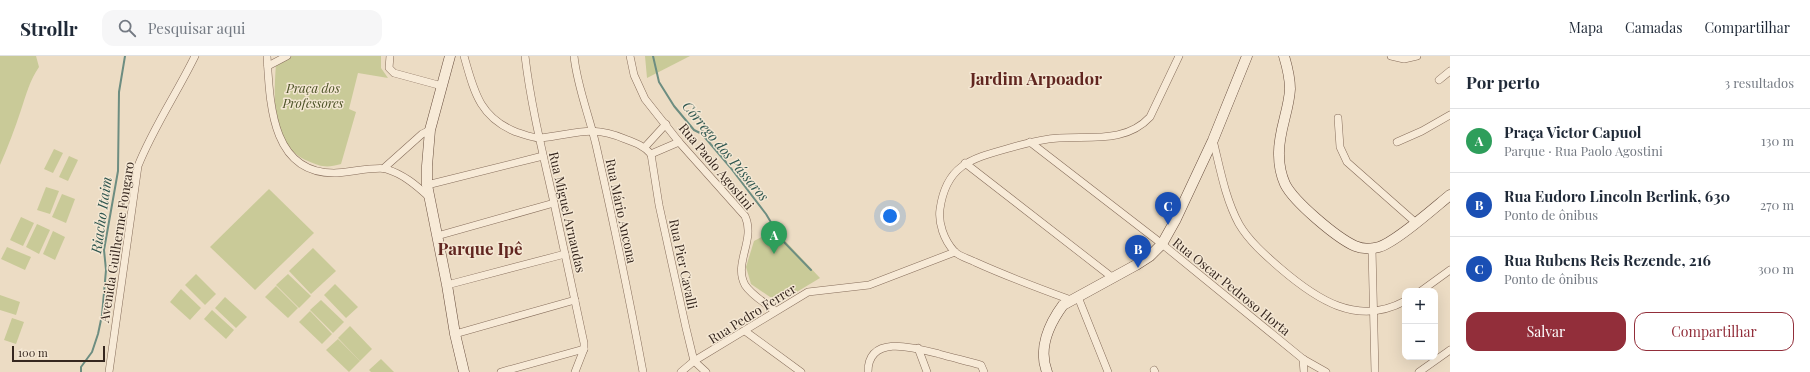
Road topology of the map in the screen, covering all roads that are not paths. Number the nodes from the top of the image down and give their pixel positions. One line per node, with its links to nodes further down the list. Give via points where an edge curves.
1 (194, 56): 61 (street, Avenida Guilherme Fongaro, via 138,166)
2 (267, 56): 15 (street)
3 (287, 56): 15 (street)
4 (390, 56): 18 (street, via 389,68 394,73)
5 (450, 56): 18 (street)
6 (464, 56): 24 (street, via 474,91 486,113 505,127)
7 (525, 56): 24 (street, Rua Miguel Arnaudas)
8 (574, 56): 23 (street, Rua Mário Ancona, via 578,82)
9 (630, 56): 21 (street, Rua Paolo Agostini, via 639,89)
10 (1179, 56): 27 (street, via 1150,117 1132,132)
11 (1247, 56): 25 (street)
12 (1284, 56): 41 (street, via 1290,88 1279,155 1286,185 1297,201 1341,238 1356,246)
13 (1391, 56): 14 (street, via 1404,59)
14 (1417, 56)
15 (268, 66): 33 (street, via 276,127 291,157 313,171 332,174)
16 (1450, 71): 17 (street)
17 (1439, 80)
18 (442, 86): 22 (street)
19 (1450, 115): 28 (street)
20 (1338, 118): 38 (street, via 1340,148 1347,162)
21 (666, 124): 26 (street, Rua Paolo Agostini); 29 (street)
22 (430, 130): 33 (street, via 422,134); 34 (street)
23 (593, 130): 24 (street); 29 (street); 65 (street, Rua Mário Ancona)
24 (538, 138): 31 (street, Rua Miguel Arnaudas)
25 (1213, 140): 40 (street); 52 (street, via 1228,199 1240,224 1259,250 1294,280 1334,306)
26 (679, 142): 30 (street); 51 (street, Rua Paolo Agostini, via 745,216 749,225 749,235 742,276 752,292)
27 (1030, 142): 32 (street, via 977,157); 40 (street, Rua Oscar Pedroso Horta)
28 (1397, 142)
29 (645, 147): 30 (street)
30 (651, 154): 59 (street, Rua Pier Cavalli, via 659,205)
31 (543, 156): 34 (street); 37 (street, Rua Miguel Arnaudas)
32 (965, 163): 42 (street, via 950,178 940,210 944,235); 45 (street)
33 (384, 168): 36 (street, via 407,179)
34 (428, 185): 36 (street)
35 (1450, 195): 38 (street)
36 (429, 197): 39 (street)
37 (554, 203): 39 (street); 43 (street, Rua Miguel Arnaudas)
38 (1415, 222): 41 (street, via 1381,247)
39 (437, 236): 46 (street)
40 (1162, 244): 45 (street, via 1150,256); 58 (street, Rua Oscar Pedroso Horta)
41 (1372, 249): 52 (street)
42 (955, 252): 48 (street, via 1012,278); 51 (street, Rua Pedro Ferrer, via 869,285 808,292)
43 (565, 254): 46 (street); 49 (street, Rua Miguel Arnaudas)
44 (1450, 270): 47 (street)
45 (1113, 278): 48 (street)
46 (447, 285): 54 (street)
47 (1425, 288)
48 (1074, 298): 71 (street, via 1063,305 1056,314 1048,334 1044,355); 72 (street)
49 (575, 300): 54 (street); 56 (street, Rua Miguel Arnaudas)
50 (1402, 302): 52 (street)
51 (775, 311): 53 (street, Rua Pedro Ferrer)
52 (1373, 311): 75 (street)
53 (745, 331): 59 (street, Rua Pedro Ferrer); 68 (street)
54 (455, 334): 62 (street)
55 (918, 348): 60 (street); 69 (street, via 895,345 884,347 869,361); 70 (street)
56 (584, 349): 63 (street); 64 (street)
57 (1450, 350): 76 (street)
58 (1303, 358): 73 (street); 74 (street, Rua Oscar Pedroso Horta)
59 (694, 361): 66 (street, Rua Pedro Ferrer); 67 (street)
60 (983, 369)
61 (109, 370)
62 (464, 372)
63 (501, 372)
64 (575, 372)
65 (642, 372)
66 (681, 372)
67 (706, 372)
68 (801, 372)
69 (868, 372)
70 (926, 372)
71 (1047, 372)
72 (1108, 372)
73 (1304, 372)
74 (1326, 372)
75 (1375, 372)
76 (1419, 372)

